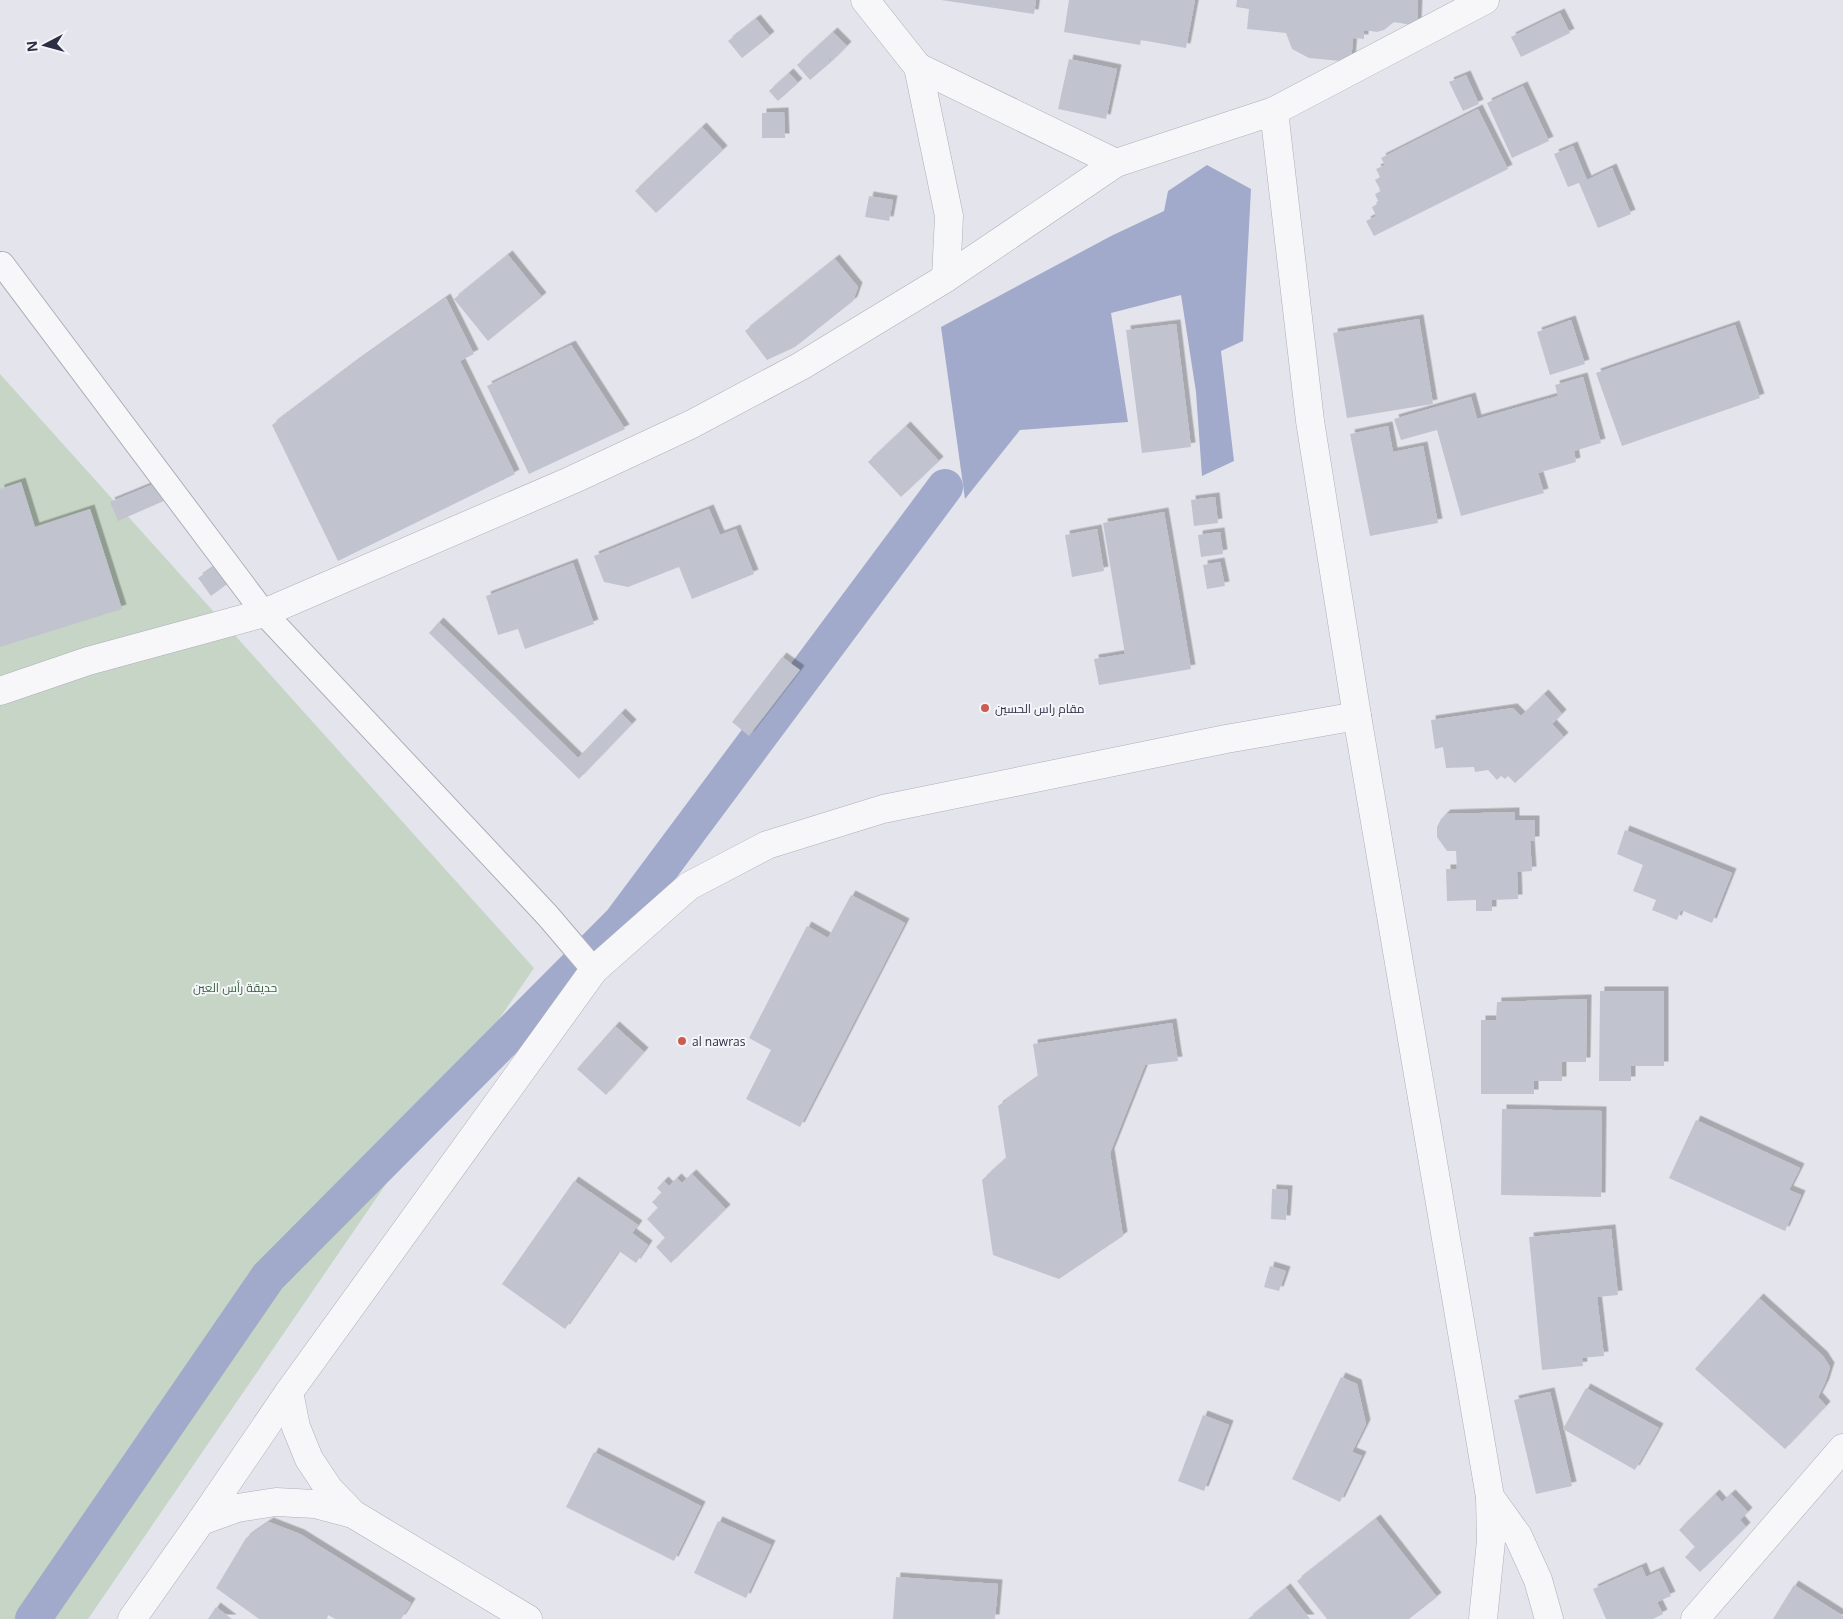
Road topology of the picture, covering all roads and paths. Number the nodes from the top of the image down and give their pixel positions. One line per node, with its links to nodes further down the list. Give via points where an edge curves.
1 (865, 0): 3 (street)
2 (1485, 0): 4 (street)
3 (918, 68): 5 (street); 7 (street, via 949,216)
4 (1274, 111): 5 (street); 10 (street, via 1310,421)
5 (1116, 163): 7 (street)
6 (2, 264): 8 (street)
7 (946, 278): 8 (street, via 801,366 692,424 563,484)
8 (264, 613): 9 (street, via 88,661); 11 (street, via 548,916)
9 (0, 691)
10 (1357, 716): 11 (street, via 1226,739 883,809 767,844 689,886); 14 (street)
11 (594, 970): 12 (street)
12 (289, 1392): 15 (street, via 296,1427 309,1459 328,1489); 16 (street)
13 (1843, 1448): 21 (street)
14 (1490, 1497): 19 (street, via 1491,1541); 20 (street, via 1518,1536 1538,1580)
15 (353, 1514): 16 (street, via 315,1504 276,1502 238,1508); 18 (street)
16 (201, 1521): 17 (street)
17 (132, 1619)
18 (528, 1619)
19 (1483, 1619)
20 (1549, 1619)
21 (1695, 1619)

